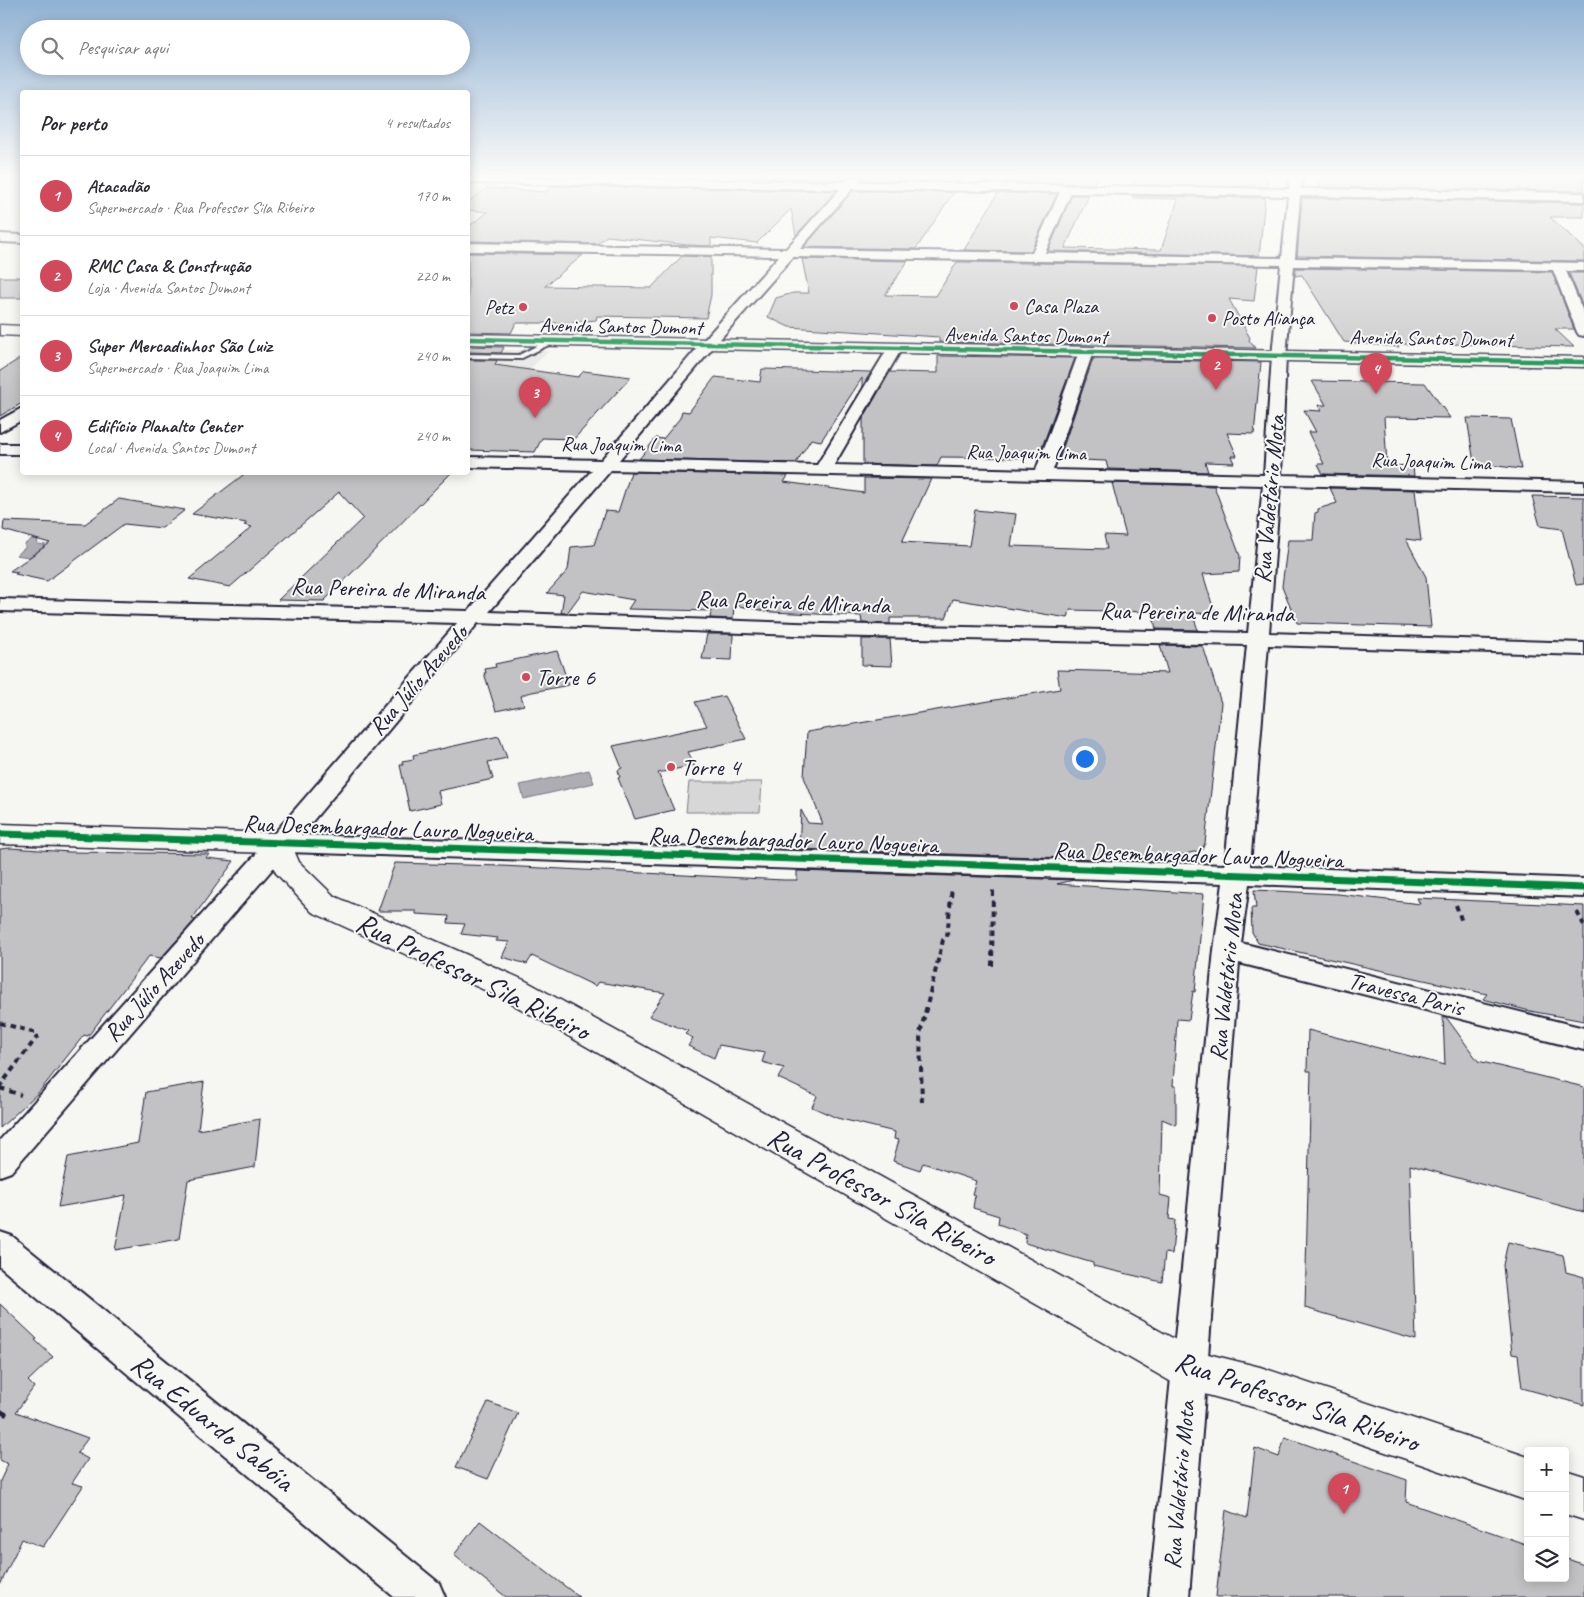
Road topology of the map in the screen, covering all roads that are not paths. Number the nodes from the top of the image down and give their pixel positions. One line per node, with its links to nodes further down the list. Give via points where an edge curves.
1 (709, 252): 4 (street)
2 (1039, 252): 5 (street)
3 (1288, 252): 6 (street, Rua Valdetário Mota)
4 (788, 253): 5 (street); 14 (street, Rua Júlio Azevedo)
5 (1037, 256): 6 (street)
6 (1287, 262): 7 (street); 18 (street, Rua Valdetário Mota)
7 (1558, 266): 8 (street); 11 (street)
8 (1584, 267)
9 (0, 330): 10 (main road)
10 (20, 331)
11 (1584, 332)
12 (470, 340): 13 (main road, Avenida Santos Dumont)
13 (553, 341): 14 (main road, Avenida Santos Dumont); 17 (lane, via 520,356)
14 (709, 344): 15 (main road, Avenida Santos Dumont); 25 (street, Rua Júlio Azevedo)
15 (895, 348): 16 (main road, Avenida Santos Dumont); 26 (street)
16 (1086, 352): 18 (main road, Avenida Santos Dumont); 27 (street)
17 (470, 356)
18 (1279, 356): 19 (main road, Avenida Santos Dumont); 28 (street, Rua Valdetário Mota)
19 (1584, 362)
20 (20, 414): 21 (street)
21 (0, 427)
22 (0, 449): 23 (street)
23 (20, 450)
24 (470, 462): 25 (street, Rua Joaquim Lima)
25 (606, 466): 26 (street, Rua Joaquim Lima); 31 (street, Rua Júlio Azevedo)
26 (823, 469): 27 (street, Rua Joaquim Lima)
27 (1043, 474): 28 (street, Rua Joaquim Lima)
28 (1272, 479): 29 (street, Rua Joaquim Lima); 32 (street, Rua Valdetário Mota)
29 (1584, 487)
30 (0, 605): 31 (street, Rua Pereira de Miranda)
31 (473, 617): 32 (street, Rua Pereira de Miranda, via 823,630); 35 (street, Rua Júlio Azevedo)
32 (1257, 639): 33 (street, Rua Pereira de Miranda); 36 (street, Rua Valdetário Mota)
33 (1584, 649)
34 (0, 834): 35 (main road, Rua Desembargador Lauro Nogueira)
35 (278, 843): 36 (street, Rua Desembargador Lauro Nogueira); 40 (street, Rua Júlio Azevedo, via 218,916); 42 (main road, Rua Professor Sila Ribeiro, via 286,866 323,904 513,989)
36 (1237, 876): 37 (street, Rua Desembargador Lauro Nogueira); 38 (street, Rua Valdetário Mota)
37 (1584, 888)
38 (1227, 950): 39 (street, Travessa Paris); 42 (street, Rua Valdetário Mota)
39 (1584, 1038)
40 (0, 1162)
41 (0, 1247): 46 (street, Rua Eduardo Sabóia)
42 (1189, 1370): 43 (main road, Rua Professor Sila Ribeiro, via 1260,1388); 47 (street, Rua Valdetário Mota)
43 (1524, 1478)
44 (1569, 1493): 45 (main road)
45 (1584, 1498)
46 (425, 1597)
47 (1169, 1597)

